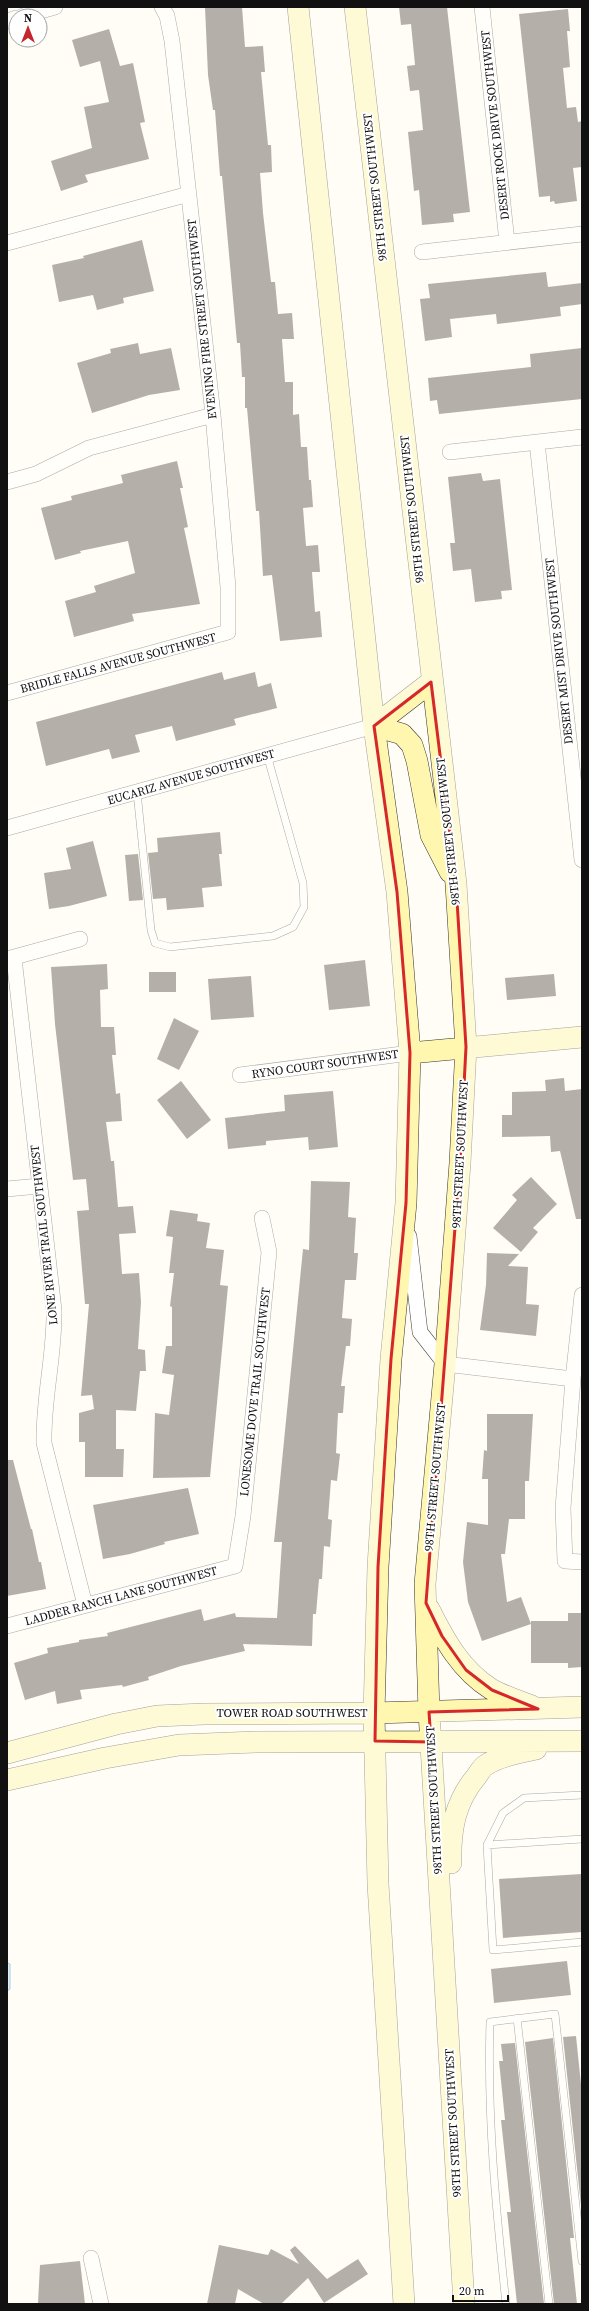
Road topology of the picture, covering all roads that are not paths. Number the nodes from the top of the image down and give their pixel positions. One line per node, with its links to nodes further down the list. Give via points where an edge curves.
1 (162, 7): 5 (street, EVENING FIRE STREET SOUTHWEST, via 167,16 172,41)
2 (298, 7): 18 (main road)
3 (355, 7): 16 (main road, 98TH STREET SOUTHWEST)
4 (482, 7): 7 (street, DESERT ROCK DRIVE SOUTHWEST)
5 (189, 194): 8 (street); 10 (street, EVENING FIRE STREET SOUTHWEST)
6 (582, 234): 7 (street)
7 (507, 242): 9 (street)
8 (7, 243)
9 (422, 252)
10 (213, 415): 14 (street, via 89,448 36,474); 15 (street, EVENING FIRE STREET SOUTHWEST, via 228,586)
11 (582, 437): 12 (street)
12 (537, 442): 13 (street); 22 (street, DESERT MIST DRIVE SOUTHWEST)
13 (450, 452)
14 (7, 482)
15 (228, 632): 17 (street, BRIDLE FALLS AVENUE SOUTHWEST)
16 (431, 682): 18 (main road); 23 (main road, 98TH STREET SOUTHWEST)
17 (7, 693)
18 (374, 726): 19 (street, EUCARIZ AVENUE SOUTHWEST); 23 (main road, via 402,734 412,745 431,835); 28 (main road, via 397,892)
19 (267, 755): 20 (street, EUCARIZ AVENUE SOUTHWEST); 20 (lane, via 303,883 304,907 293,927 273,936 170,947 155,943 151,930)
20 (137, 792): 21 (street, EUCARIZ AVENUE SOUTHWEST)
21 (7, 828)
22 (582, 860)
23 (456, 884): 27 (main road, 98TH STREET SOUTHWEST)
24 (80, 939): 25 (street)
25 (10, 959): 30 (street, LONE RIVER TRAIL SOUTHWEST)
26 (582, 1037): 27 (main road)
27 (466, 1047): 28 (main road); 35 (main road, 98TH STREET SOUTHWEST)
28 (410, 1052): 29 (street, RYNO COURT SOUTHWEST); 32 (main road)
29 (240, 1075)
30 (39, 1186): 31 (street); 40 (street, LONE RIVER TRAIL SOUTHWEST, via 54,1330 44,1417 44,1443)
31 (7, 1189)
32 (406, 1203): 35 (street, via 420,1332); 45 (main road, via 391,1359 378,1567)
33 (262, 1218): 38 (street, LONESOME DOVE TRAIL SOUTHWEST, via 269,1252 243,1516)
34 (582, 1295): 36 (street)
35 (445, 1364): 36 (street); 39 (main road, 98TH STREET SOUTHWEST, via 425,1584)
36 (573, 1379): 37 (street, via 563,1508 565,1561)
37 (582, 1562)
38 (235, 1566): 40 (street, LADDER RANCH LANE SOUTHWEST)
39 (426, 1603): 43 (main road, via 442,1636 466,1670 492,1690); 44 (main road, 98TH STREET SOUTHWEST)
40 (85, 1605): 41 (street, LADDER RANCH LANE SOUTHWEST)
41 (7, 1626)
42 (582, 1707): 43 (main road, TOWER ROAD SOUTHWEST)
43 (538, 1708): 44 (main road, TOWER ROAD SOUTHWEST)
44 (429, 1712): 45 (main road, TOWER ROAD SOUTHWEST); 48 (main road, 98TH STREET SOUTHWEST)
45 (374, 1713): 46 (main road); 49 (main road, TOWER ROAD SOUTHWEST, via 157,1716 116,1724)
46 (375, 1741): 48 (main road); 50 (main road, via 179,1745); 60 (main road, via 378,1884)
47 (581, 1741): 48 (main road); 56 (main road, via 517,1753 486,1765 462,1797 453,1818 450,1843 458,1978)
48 (431, 1742): 56 (main road, 98TH STREET SOUTHWEST)
49 (7, 1753)
50 (8, 1775)
51 (582, 1795): 53 (lane, via 524,1798 503,1813)
52 (582, 1839): 53 (lane)
53 (487, 1845): 54 (lane, via 493,1950)
54 (582, 1942)
55 (517, 2018): 58 (lane, via 555,2014); 62 (lane, via 490,2022 493,2180); 63 (lane)
56 (448, 2028): 61 (main road, 98TH STREET SOUTHWEST)
57 (91, 2258): 59 (street)
58 (582, 2261)
59 (101, 2304)
60 (404, 2304)
61 (464, 2304)
62 (506, 2304)
63 (549, 2304)

